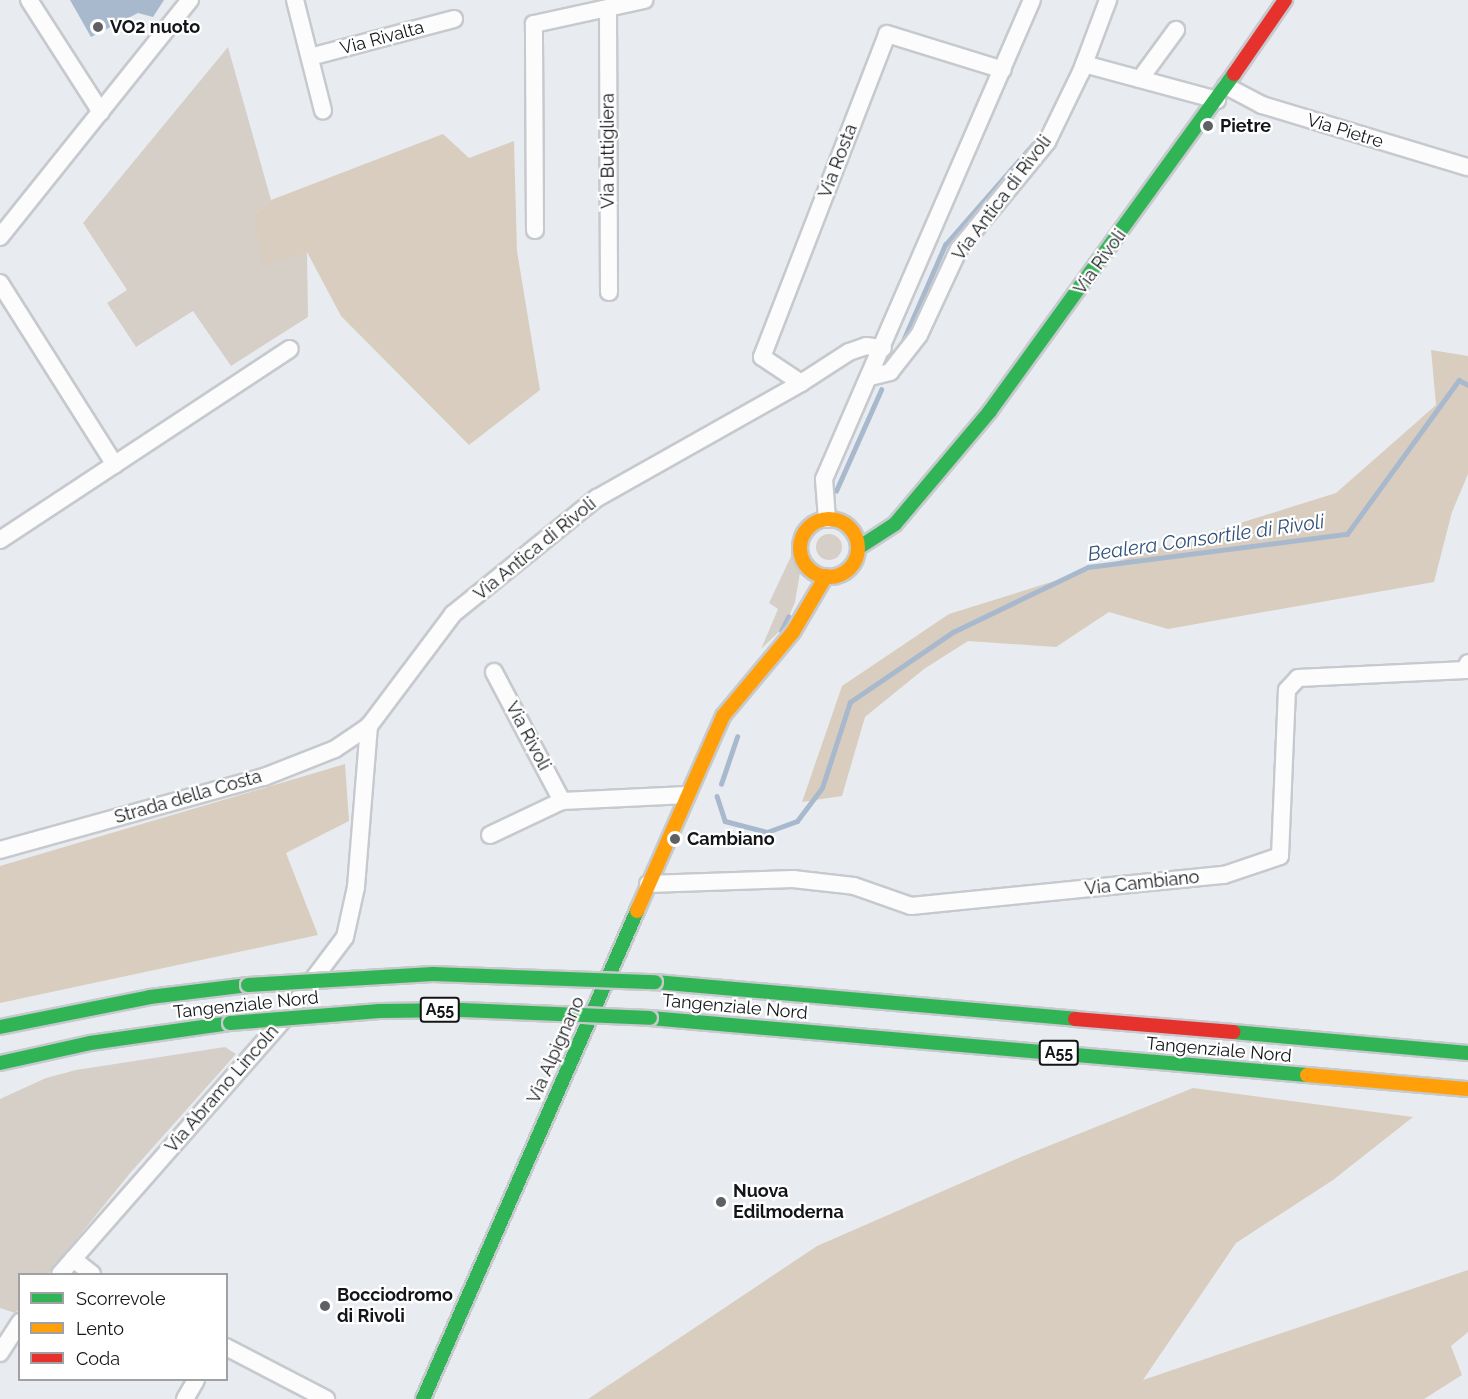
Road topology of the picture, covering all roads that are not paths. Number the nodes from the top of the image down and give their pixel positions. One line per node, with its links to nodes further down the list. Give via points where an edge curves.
1 (29, 0): 17 (street)
2 (190, 0): 17 (street)
3 (295, 0): 11 (street)
4 (644, 0): 8 (street)
5 (1032, 0): 13 (street)
6 (1108, 0): 12 (street, Via Antica di Rivoli)
7 (1285, 0): 15 (main road, Via Rivoli)
8 (608, 9): 19 (street, via 534,24); 22 (street, Via Buttigliera)
9 (454, 19): 11 (street, Via Rivalta)
10 (1176, 30): 14 (street)
11 (310, 57): 16 (street)
12 (1084, 64): 14 (street); 25 (street, Via Antica di Rivoli, via 1047,142 959,249 919,335 890,372)
13 (1002, 70): 23 (street); 26 (street, Via Rosta, via 887,34 762,357)
14 (1140, 79): 15 (street)
15 (1222, 93): 18 (street, Via Pietre); 28 (main road, Via Rivoli, via 997,403)
16 (323, 111)
17 (100, 112): 20 (street)
18 (1468, 167)
19 (535, 230)
20 (0, 237)
21 (0, 283): 27 (street)
22 (609, 292)
23 (883, 348): 25 (street); 26 (street, Via Antica di Rivoli, via 866,346 849,352)
24 (290, 349): 27 (street)
25 (870, 377): 29 (street, via 824,478)
26 (801, 383): 38 (street, Via Antica di Rivoli, via 597,498 453,614)
27 (115, 465): 31 (street)
28 (902, 513): 30 (main road, Via Rivoli, via 872,525); 32 (main road, Via Rivoli, via 886,532)
29 (827, 519): 30 (main road, Via Rivoli); 33 (main road, via 810,526 801,543 803,561)
30 (845, 523): 32 (main road)
31 (0, 540)
32 (858, 548): 34 (main road, Via Rivoli, via 852,566)
33 (809, 568): 34 (main road); 35 (main road)
34 (826, 576): 35 (main road)
35 (802, 615): 39 (main road, Via Alpignano, via 782,647 723,716)
36 (1468, 663): 43 (street, Via Cambiano, via 1466,670 1298,678 1287,690 1280,856 1224,875 911,906 854,886 793,879)
37 (494, 672): 40 (street, Via Rivoli)
38 (369, 726): 42 (street, Strada della Costa, via 335,749 264,777); 48 (street, Via Abramo Lincoln, via 352,918 336,952 281,1022)
39 (687, 795): 40 (street); 43 (main road, Via Alpignano)
40 (562, 801): 41 (street)
41 (490, 834)
42 (0, 850)
43 (648, 884): 57 (main road, Via Alpignano)
44 (0, 1027): 45 (main road, Tangenziale Nord / A55, bridge, via 150,997 248,985 433,974 656,982)
45 (1468, 1053)
46 (0, 1063): 47 (main road, Tangenziale Nord / A55, bridge, via 90,1043 230,1023 380,1011 462,1010 650,1018)
47 (1468, 1089)
48 (73, 1259): 49 (street, Via Abramo Lincoln); 50 (street)
49 (62, 1273)
50 (90, 1273)
51 (18, 1325): 53 (street)
52 (228, 1348): 56 (street)
53 (0, 1353)
54 (195, 1381): 55 (street)
55 (185, 1399)
56 (326, 1399)
57 (423, 1399)

